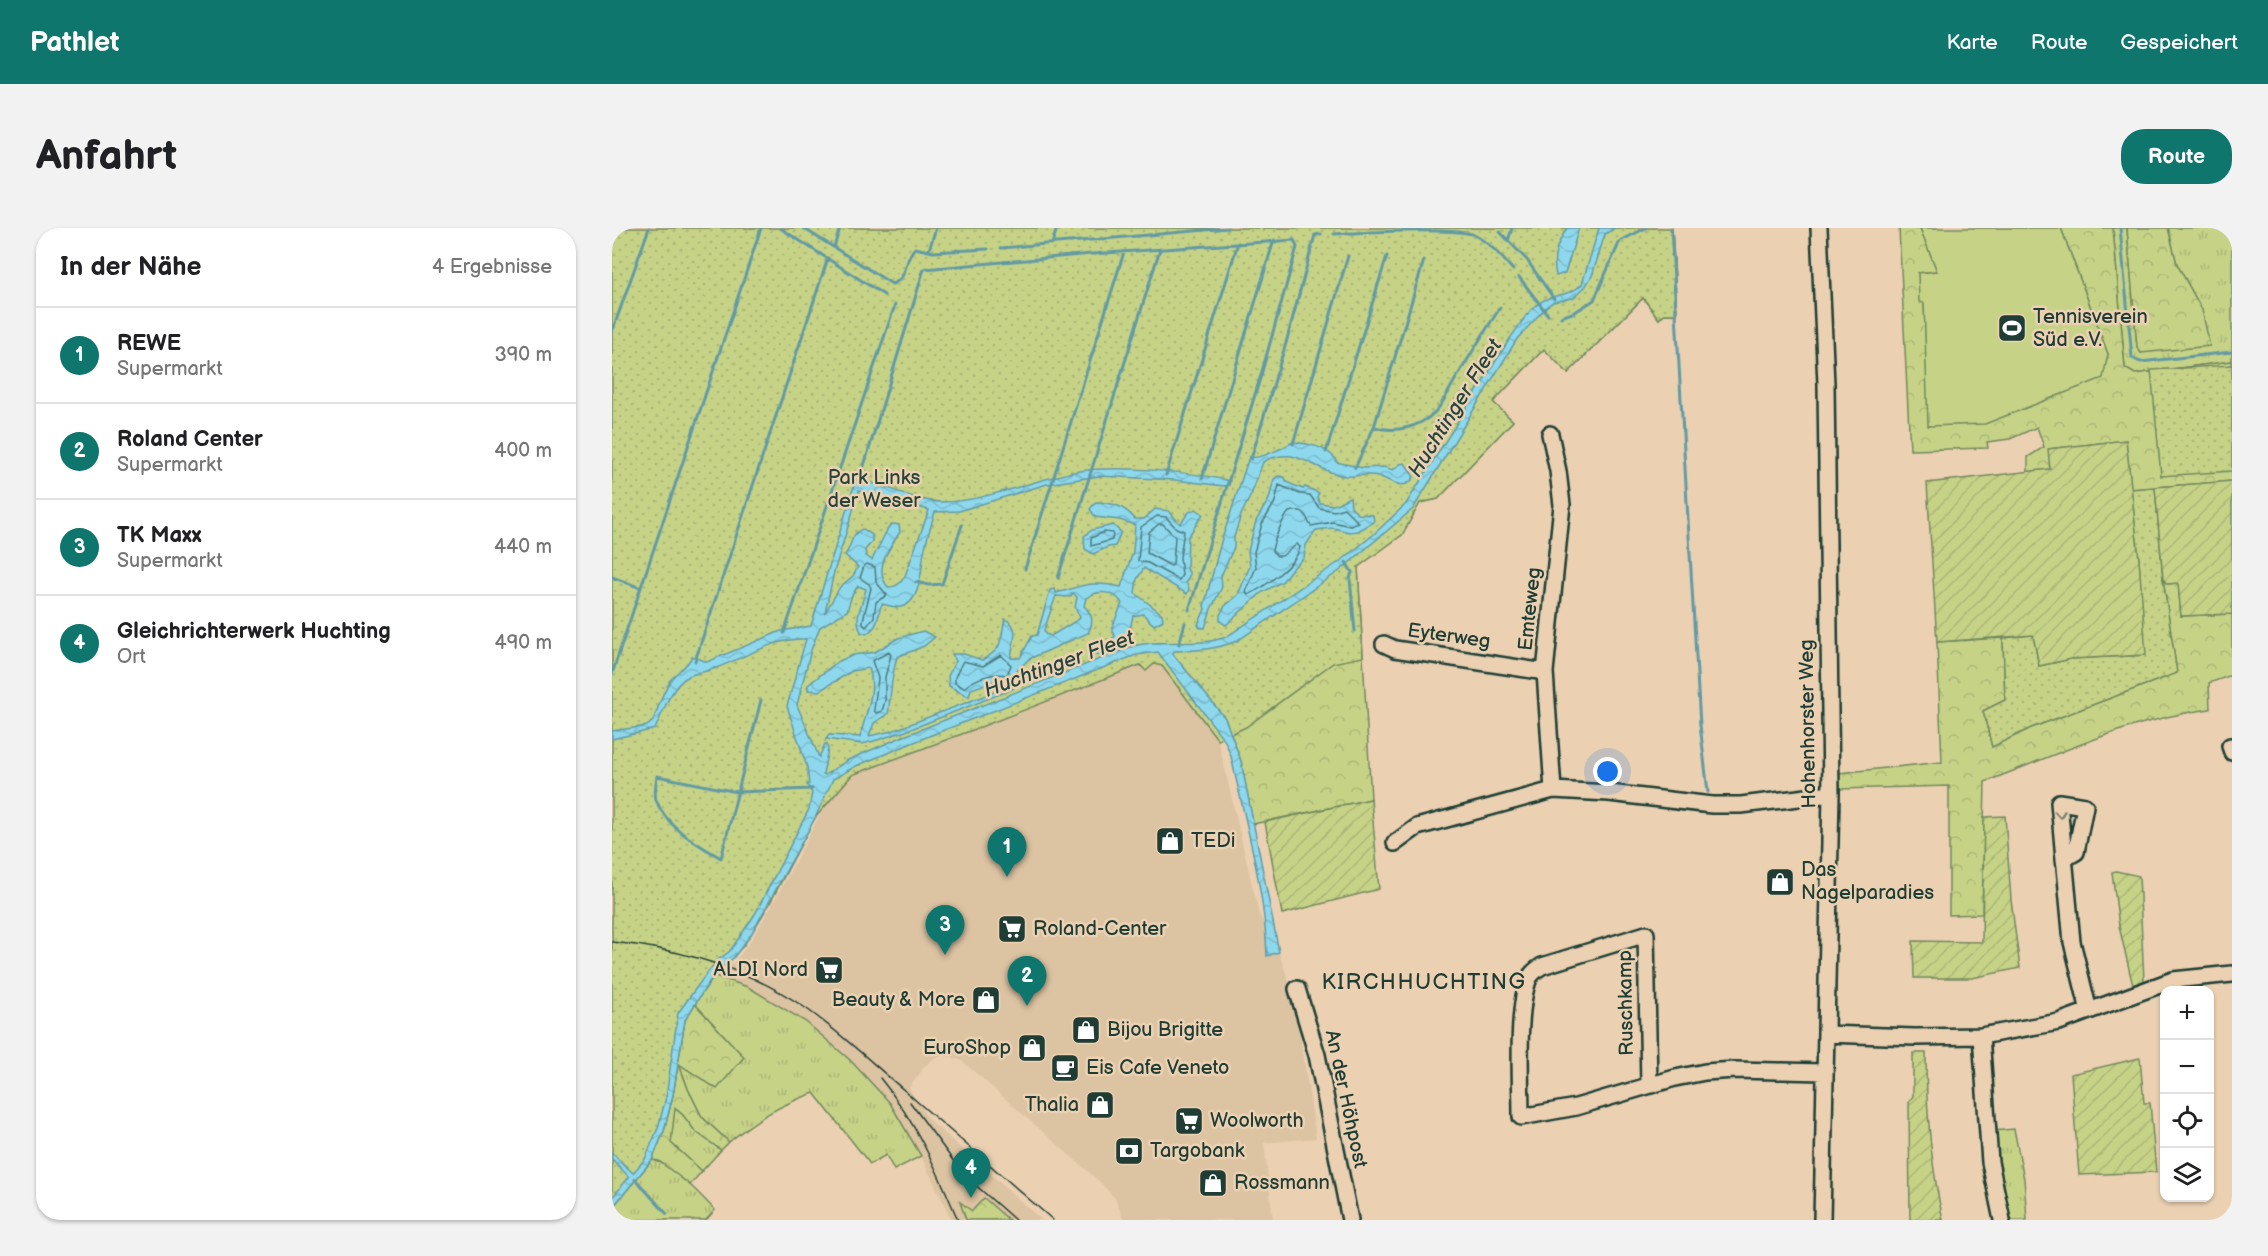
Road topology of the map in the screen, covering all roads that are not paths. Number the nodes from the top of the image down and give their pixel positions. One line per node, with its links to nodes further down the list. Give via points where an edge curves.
1 (1819, 228): 6 (street, Hohenhorster Weg, via 1826,384)
2 (1550, 434): 4 (street, Emteweg, via 1562,505)
3 (1384, 644): 4 (street, Eyterweg, via 1395,649)
4 (1545, 672): 5 (street, Emteweg)
5 (1553, 790): 6 (street, via 1712,805); 7 (street, via 1417,827)
6 (1830, 794): 12 (street, Hohenhorster Weg)
7 (1395, 843)
8 (2064, 859): 11 (street, via 2072,942)
9 (2232, 974): 11 (street, via 2173,980)
10 (1297, 989): 16 (street, An der Höhpost, via 1317,1054)
11 (2089, 1011): 13 (street, via 2034,1028)
12 (1826, 1034): 13 (street); 14 (street, Hohenhorster Weg)
13 (1981, 1036): 18 (street, via 1990,1162)
14 (1824, 1072): 15 (street, via 1705,1072); 17 (street, Hohenhorster Weg)
15 (1649, 1085): 15 (street, Ruschkamp, via 1576,1107 1521,1117 1522,1014 1530,976 1542,966 1646,934)
16 (1350, 1220)
17 (1822, 1220)
18 (2002, 1220)

